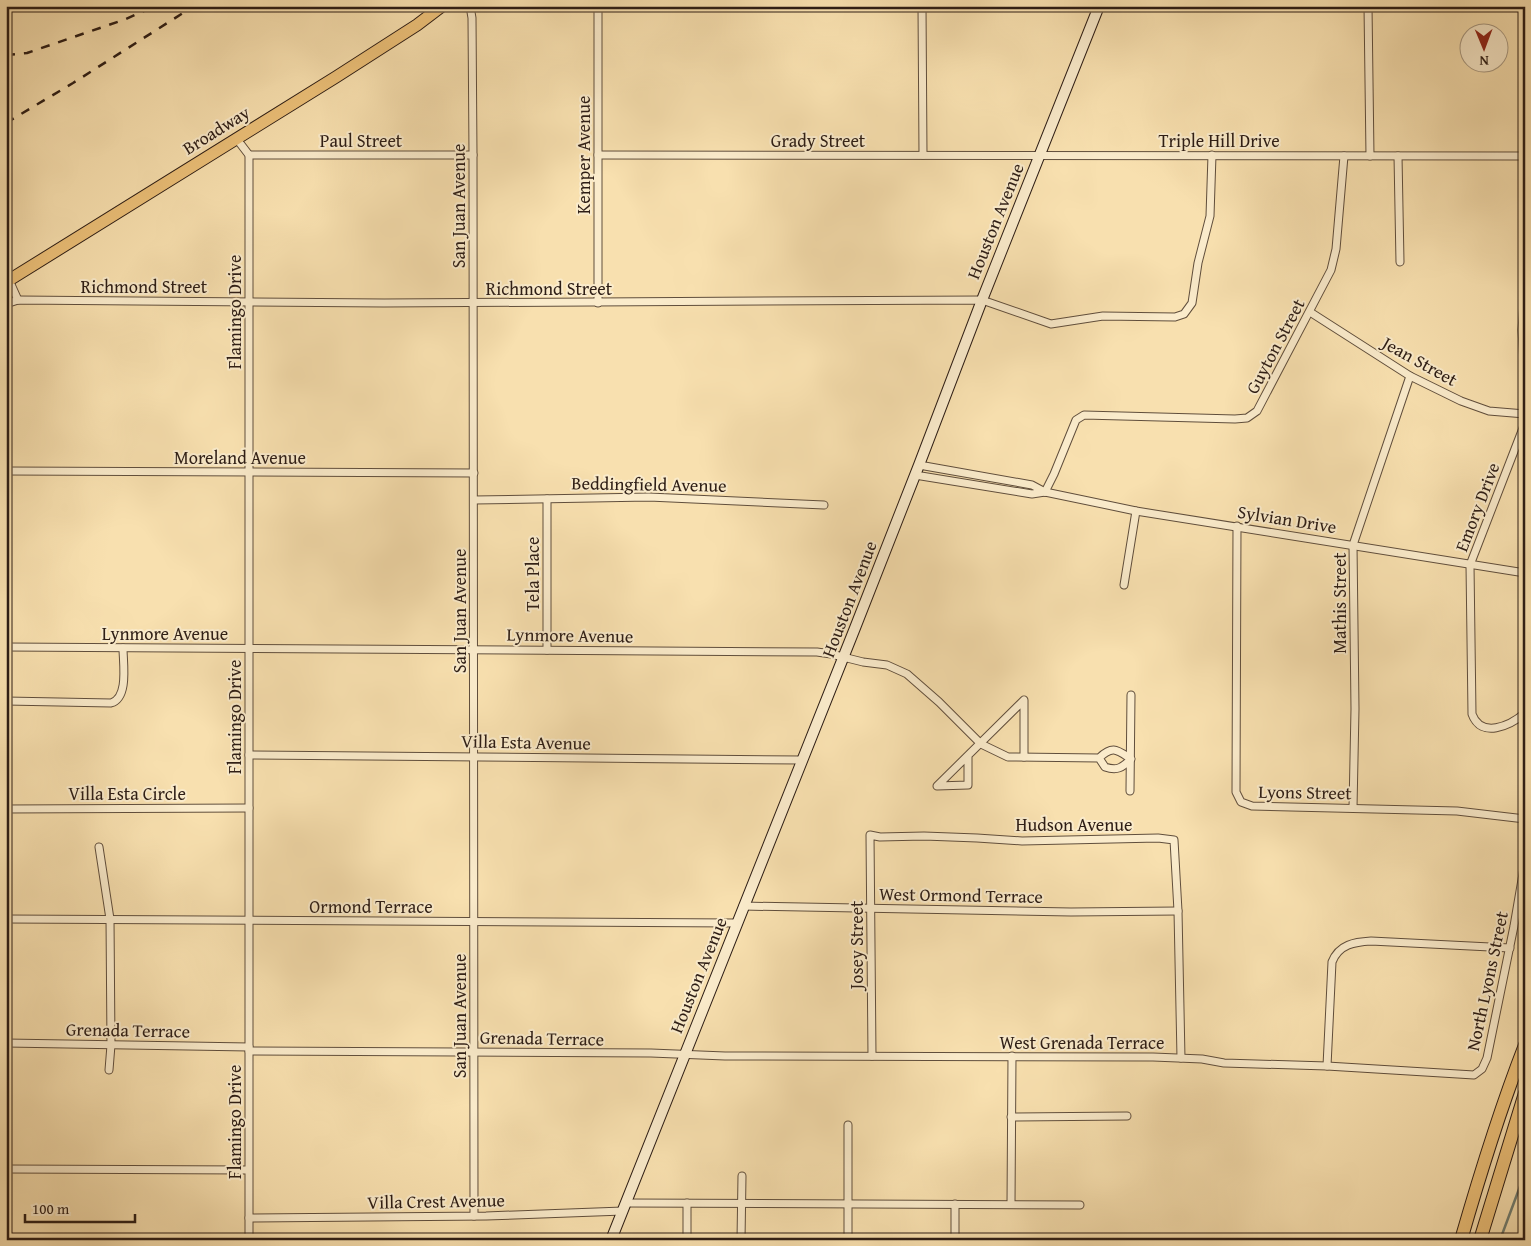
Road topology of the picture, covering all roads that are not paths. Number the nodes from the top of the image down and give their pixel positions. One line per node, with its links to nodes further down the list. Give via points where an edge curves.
1 (442, 6): 7 (main road, Broadway)
2 (470, 6): 9 (street, San Juan Avenue)
3 (598, 6): 10 (street, Kemper Avenue)
4 (922, 6): 11 (street)
5 (1099, 6): 12 (street, Houston Avenue)
6 (1368, 6): 15 (street)
7 (236, 138): 8 (street); 19 (main road, Broadway)
8 (249, 155): 9 (street, Paul Street); 23 (street, Flamingo Drive)
9 (473, 155): 24 (street, San Juan Avenue)
10 (598, 155): 11 (street, Grady Street); 25 (street, Kemper Avenue)
11 (923, 155): 12 (street, Grady Street)
12 (1039, 155): 13 (street, Triple Hill Drive); 22 (street, Houston Avenue)
13 (1212, 155): 14 (street, Triple Hill Drive); 22 (street, Richmond Street, via 1210,216 1192,303 1184,314 1175,317 1103,316 1051,324)
14 (1344, 156): 15 (street, Triple Hill Drive); 27 (street, Guyton Street, via 1336,249 1332,266)
15 (1370, 156): 16 (street, Triple Hill Drive)
16 (1398, 156): 17 (street, Triple Hill Drive); 18 (street)
17 (1525, 156)
18 (1400, 262)
19 (8, 281): 21 (street)
20 (1525, 288): 29 (street, via 1522,330)
21 (18, 300): 23 (street, Richmond Street); 26 (street, Richmond Street)
22 (982, 300): 25 (street, Richmond Street); 32 (street, Houston Avenue)
23 (249, 302): 24 (street, Richmond Street); 34 (street, Flamingo Drive)
24 (473, 303): 25 (street, Richmond Street); 35 (street, San Juan Avenue)
25 (598, 303)
26 (6, 304)
27 (1310, 312): 28 (street, Jean Street); 36 (street, Guyton Street, via 1254,414 1246,418 1084,415 1076,420)
28 (1410, 376): 30 (street, Jean Street, via 1473,406); 42 (street, Mathis Street)
29 (1525, 380)
30 (1525, 414)
31 (1525, 423): 43 (street, Emory Drive)
32 (917, 470): 36 (street, Sylvian Drive, via 1032,485); 51 (street, Houston Avenue)
33 (6, 471): 34 (street, Moreland Avenue)
34 (250, 472): 35 (street, Moreland Avenue); 48 (street, Flamingo Drive)
35 (474, 473): 38 (street, San Juan Avenue)
36 (1045, 492): 40 (street, Sylvian Drive)
37 (547, 498): 38 (street, Beddingfield Avenue); 39 (street, Beddingfield Avenue, via 686,497); 50 (street, Tela Place)
38 (474, 500): 49 (street, San Juan Avenue)
39 (824, 505)
40 (1136, 510): 41 (street, Sylvian Drive); 45 (street)
41 (1237, 526): 42 (street, Sylvian Drive); 66 (street, Lyons Street, via 1237,796 1241,802 1252,806)
42 (1353, 544): 43 (street, Sylvian Drive); 66 (street, Mathis Street)
43 (1470, 565): 44 (street, Sylvian Drive); 54 (street, Emory Drive, via 1472,714 1486,727 1507,726)
44 (1525, 573)
45 (1124, 585)
46 (6, 647): 47 (street, Lynmore Avenue)
47 (123, 648): 48 (street, Lynmore Avenue); 53 (street, via 123,687 116,701)
48 (249, 648): 49 (street, Lynmore Avenue); 56 (street, Flamingo Drive)
49 (474, 649): 50 (street, Lynmore Avenue); 57 (street, San Juan Avenue)
50 (547, 650): 51 (street, Lynmore Avenue, via 817,652)
51 (843, 657): 55 (street, Lynmore Avenue, via 887,665 907,674); 61 (street, Houston Avenue)
52 (1131, 695): 62 (street)
53 (6, 701)
54 (1525, 714)
55 (981, 744): 58 (street); 59 (street, Lynmore Avenue, via 1008,757); 59 (street, via 1024,700)
56 (249, 755): 57 (street, Villa Esta Avenue); 65 (street, Flamingo Drive)
57 (473, 756): 61 (street, Villa Esta Avenue); 77 (street, San Juan Avenue)
58 (968, 756): 58 (street, via 956,768 937,786 968,785)
59 (1024, 757): 60 (street, Lynmore Avenue)
60 (1099, 758): 62 (street, Lynmore Avenue, via 1108,750 1117,750); 62 (street, Lynmore Avenue, via 1105,767 1113,770 1122,768)
61 (802, 760): 71 (street, Houston Avenue)
62 (1131, 760): 63 (street)
63 (1130, 790)
64 (6, 808): 65 (street, Villa Esta Circle)
65 (249, 808): 76 (street, Flamingo Drive)
66 (1353, 808): 67 (street, Lyons Street, via 1457,811)
67 (1525, 820)
68 (870, 835): 72 (street, Josey Street); 73 (street, Hudson Avenue, via 1022,841 1174,840)
69 (98, 847): 75 (street)
70 (1525, 862): 79 (street, North Lyons Street)
71 (743, 906): 72 (street, West Ormond Terrace); 78 (street, Houston Avenue)
72 (870, 909): 73 (street, West Ormond Terrace); 86 (street, Josey Street)
73 (1178, 912): 88 (street)
74 (6, 919): 75 (street, Ormond Terrace)
75 (110, 919): 76 (street, Ormond Terrace); 81 (street)
76 (248, 920): 77 (street, Ormond Terrace); 83 (street, Flamingo Drive)
77 (474, 922): 78 (street, Ormond Terrace); 84 (street, San Juan Avenue)
78 (736, 923): 85 (street, Houston Avenue)
79 (1510, 948): 89 (street, via 1371,941 1353,943 1341,949 1332,962); 91 (street, North Lyons Street, via 1486,1058)
80 (6, 1044): 81 (street, Grenada Terrace)
81 (111, 1045): 83 (street, Grenada Terrace); 90 (street)
82 (1525, 1045): 114 (highway)
83 (249, 1049): 84 (street, Grenada Terrace); 97 (street, Flamingo Drive)
84 (474, 1052): 85 (street, Grenada Terrace); 106 (street, San Juan Avenue)
85 (685, 1054): 86 (street, West Grenada Terrace); 105 (street, Houston Avenue)
86 (872, 1056): 87 (street, West Grenada Terrace)
87 (1012, 1056): 88 (street, West Grenada Terrace); 94 (street)
88 (1181, 1058): 89 (street, West Grenada Terrace, via 1224,1063)
89 (1327, 1066): 91 (street, West Grenada Terrace, via 1460,1075)
90 (109, 1070)
91 (1477, 1073)
92 (1525, 1093): 115 (highway)
93 (1127, 1116): 94 (street)
94 (1011, 1117): 103 (street)
95 (848, 1125): 101 (street)
96 (6, 1169): 97 (street)
97 (248, 1170): 107 (street, Flamingo Drive)
98 (742, 1176): 100 (street)
99 (687, 1203): 100 (street); 105 (street); 110 (street)
100 (741, 1203): 101 (street); 111 (street)
101 (848, 1204): 102 (street); 112 (street)
102 (955, 1204): 103 (street); 113 (street)
103 (1011, 1204): 104 (street)
104 (1080, 1205)
105 (624, 1207): 106 (street, Villa Crest Avenue); 109 (street, Houston Avenue)
106 (474, 1216): 107 (street, Villa Crest Avenue)
107 (249, 1218): 108 (street, Flamingo Drive)
108 (249, 1240)
109 (611, 1240)
110 (687, 1240)
111 (741, 1240)
112 (848, 1240)
113 (954, 1240)
114 (1461, 1240)
115 (1480, 1240)

